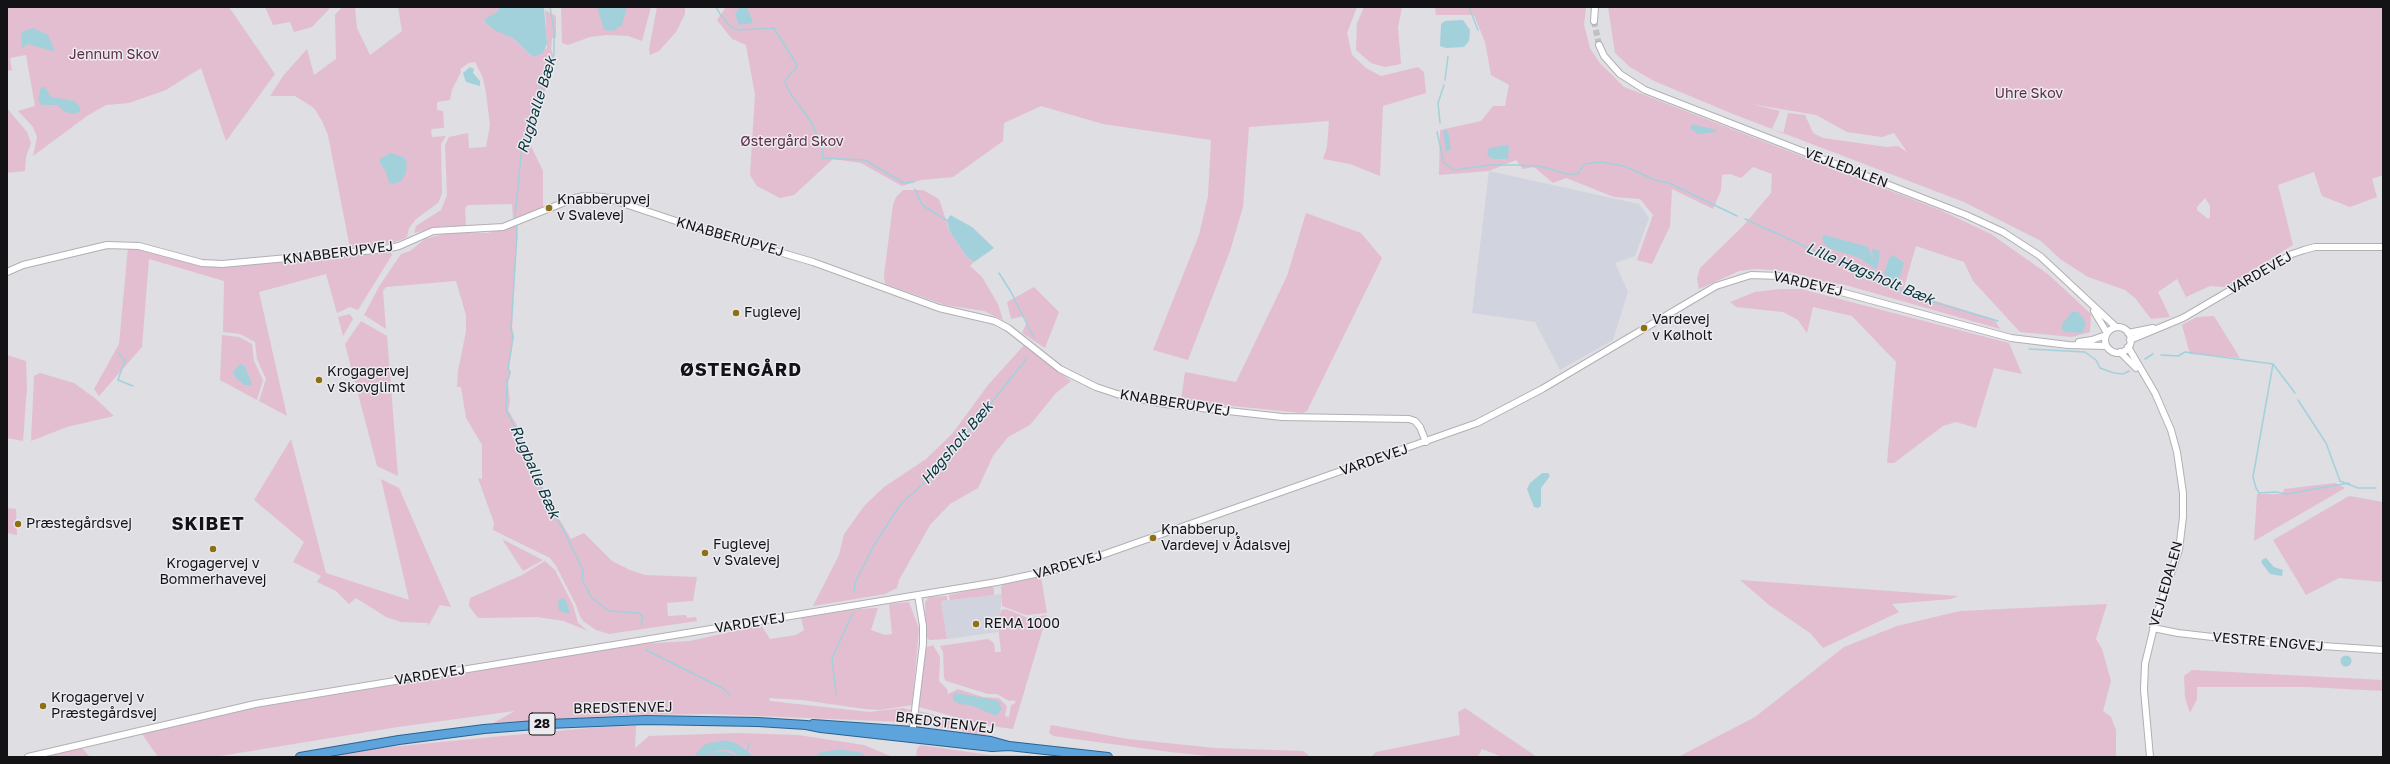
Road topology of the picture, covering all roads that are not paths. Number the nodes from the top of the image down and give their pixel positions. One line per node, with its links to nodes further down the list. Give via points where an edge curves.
1 (1596, 7): 2 (street)
2 (1594, 21)
3 (1599, 45): 6 (street, VEJLEDALEN, via 1604,56 1620,74 1645,90 1966,215 2003,232 2040,256)
4 (2383, 247): 7 (street, VARDEVEJ, via 2327,247 2292,254 2209,304)
5 (7, 272): 16 (street, KNABBERUPVEJ, via 23,265 107,245 139,246 202,263 222,264 386,248 399,246 432,232 504,227 575,198 604,197 691,226 806,259 939,308 995,321 1008,328 1060,369 1096,387 1117,394 1172,405 1282,417 1409,419 1420,427)
6 (2089, 302): 8 (street, VEJLEDALEN); 10 (street, VEJLEDALEN)
7 (2169, 324): 9 (street, VARDEVEJ); 12 (street, VARDEVEJ)
8 (2116, 327): 9 (street); 10 (street)
9 (2128, 333): 12 (street)
10 (2106, 334): 11 (street, VARDEVEJ, via 2092,340); 13 (street)
11 (2055, 344): 13 (street, VARDEVEJ); 16 (street, VARDEVEJ, via 2011,338 1780,276 1751,275 1716,286 1511,406 1477,423)
12 (2129, 344): 14 (street); 15 (street, VEJLEDALEN)
13 (2106, 346): 14 (street, via 2112,351)
14 (2120, 352): 15 (street, VEJLEDALEN)
15 (2140, 371): 18 (street, VEJLEDALEN, via 2155,393 2171,430 2183,493 2179,550)
16 (1426, 442): 17 (street, VARDEVEJ, via 1068,567 1022,578)
17 (918, 595): 20 (street, via 923,644); 21 (street, VARDEVEJ, via 255,704)
18 (2153, 628): 19 (street, VESTRE ENGVEJ, via 2240,640); 24 (street, VEJLEDALEN, via 2145,664 2144,690)
19 (2383, 650)
20 (912, 735): 22 (highway, BREDSTENVEJ / 28, via 806,725 703,720 548,724 399,740); 23 (highway, BREDSTENVEJ / 28, via 991,741 1010,746)
21 (28, 757)
22 (300, 757)
23 (1108, 757)
24 (2150, 757)

